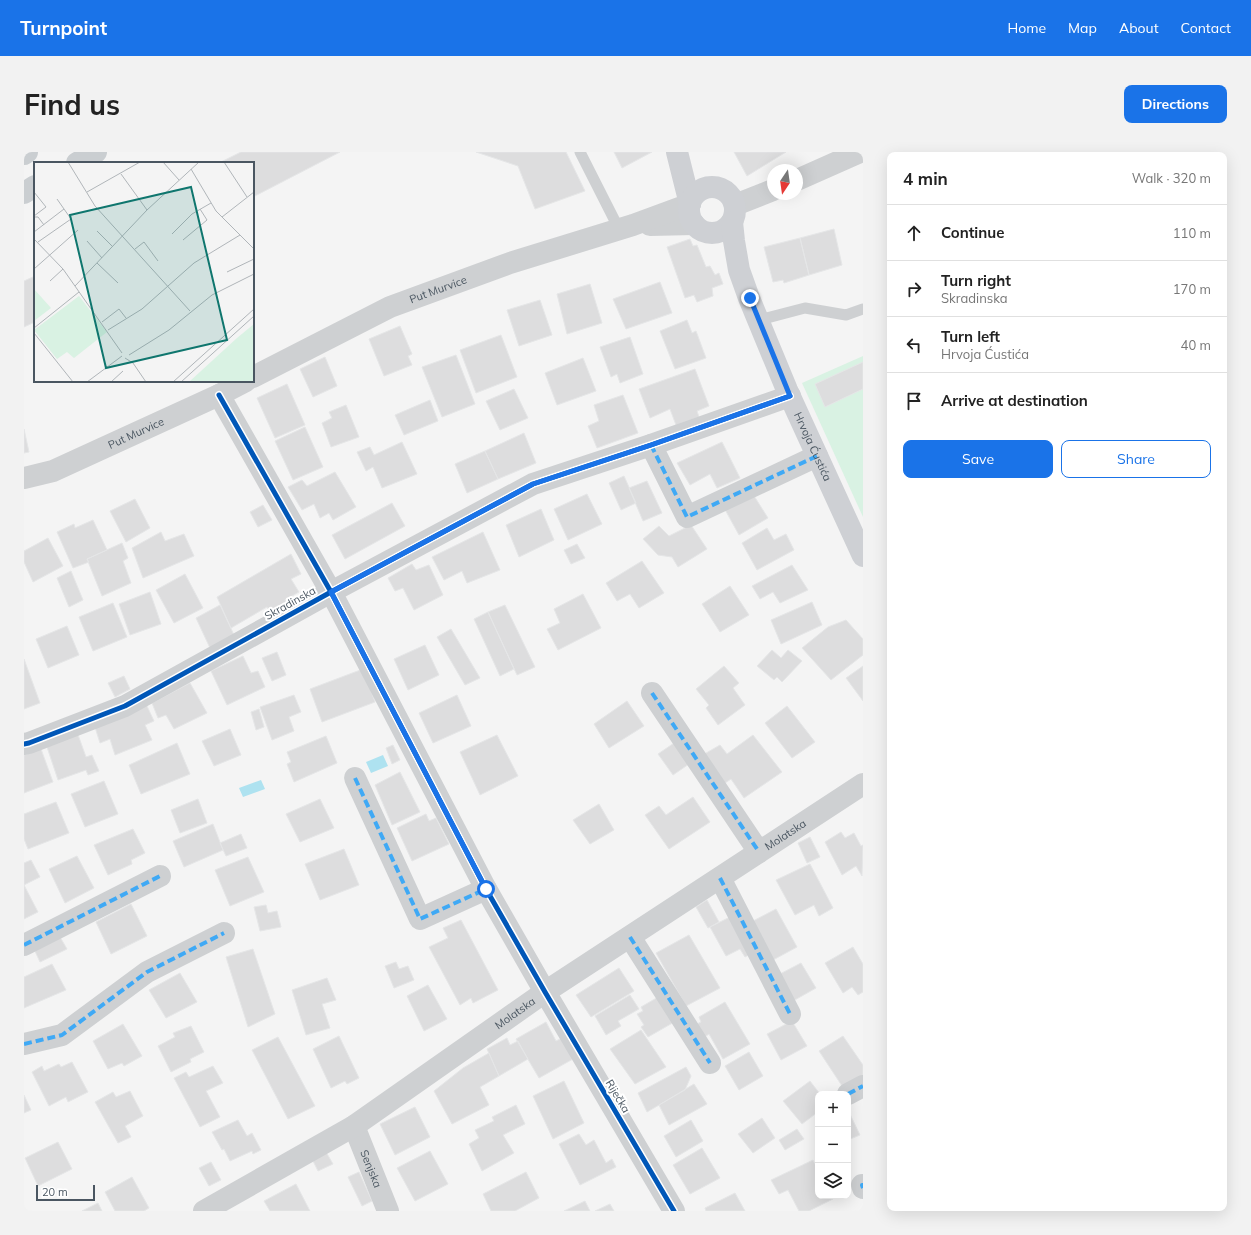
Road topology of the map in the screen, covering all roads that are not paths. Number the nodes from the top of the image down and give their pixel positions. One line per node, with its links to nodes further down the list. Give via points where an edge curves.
1 (27, 152): 7 (main road)
2 (96, 152): 8 (main road)
3 (580, 152): 16 (lane)
4 (677, 152): 15 (main road)
5 (683, 152): 11 (main road, via 703,177)
6 (860, 152): 9 (street)
7 (24, 154)
8 (78, 162)
9 (803, 177)
10 (34, 187): 12 (main road)
11 (718, 188): 14 (main road, via 729,194); 15 (main road, via 704,188 692,197)
12 (24, 193)
13 (767, 194): 14 (street)
14 (734, 213): 15 (main road, via 727,228 720,232 712,233); 17 (main road, Hrvoja Ćustića, via 734,241)
15 (696, 220): 16 (street, Put Murvice); 17 (main road, Hrvoja Ćustića)
16 (626, 227): 20 (street, Put Murvice, via 510,263 390,307)
17 (739, 270): 19 (main road, Hrvoja Ćustića)
18 (863, 309): 19 (lane, via 846,315 805,308)
19 (759, 320): 23 (main road, Hrvoja Ćustića)
20 (254, 376)
21 (244, 382): 22 (street, Put Murvice)
22 (219, 395): 26 (street, Put Murvice, via 53,471); 28 (street, Riječka)
23 (790, 396): 24 (street, Skradinska); 25 (main road, Hrvoja Ćustića)
24 (651, 445): 25 (street, via 687,517); 28 (street, Skradinska, via 533,484)
25 (817, 456): 27 (main road, Hrvoja Ćustića)
26 (24, 478)
27 (863, 556)
28 (331, 592): 30 (street, Skradinska, via 124,706); 36 (street, Riječka)
29 (652, 693): 33 (street)
30 (24, 744)
31 (355, 778): 36 (street, via 420,919)
32 (863, 784): 33 (street, Molatska)
33 (758, 852): 35 (street, Molatska)
34 (160, 876): 39 (street)
35 (720, 878): 38 (street, Molatska); 41 (street)
36 (486, 889): 40 (street, Riječka)
37 (224, 933): 42 (street, via 147,972 62,1035)
38 (630, 937): 40 (street, Molatska); 43 (street)
39 (24, 945)
40 (545, 992): 46 (street, Molatska); 51 (street, Riječka)
41 (790, 1014)
42 (24, 1044)
43 (710, 1063)
44 (863, 1086): 45 (street)
45 (851, 1092)
46 (354, 1126): 49 (street, Molatska); 50 (street, Senjska)
47 (863, 1185): 48 (street)
48 (863, 1188)
49 (204, 1211)
50 (388, 1211)
51 (674, 1211)

